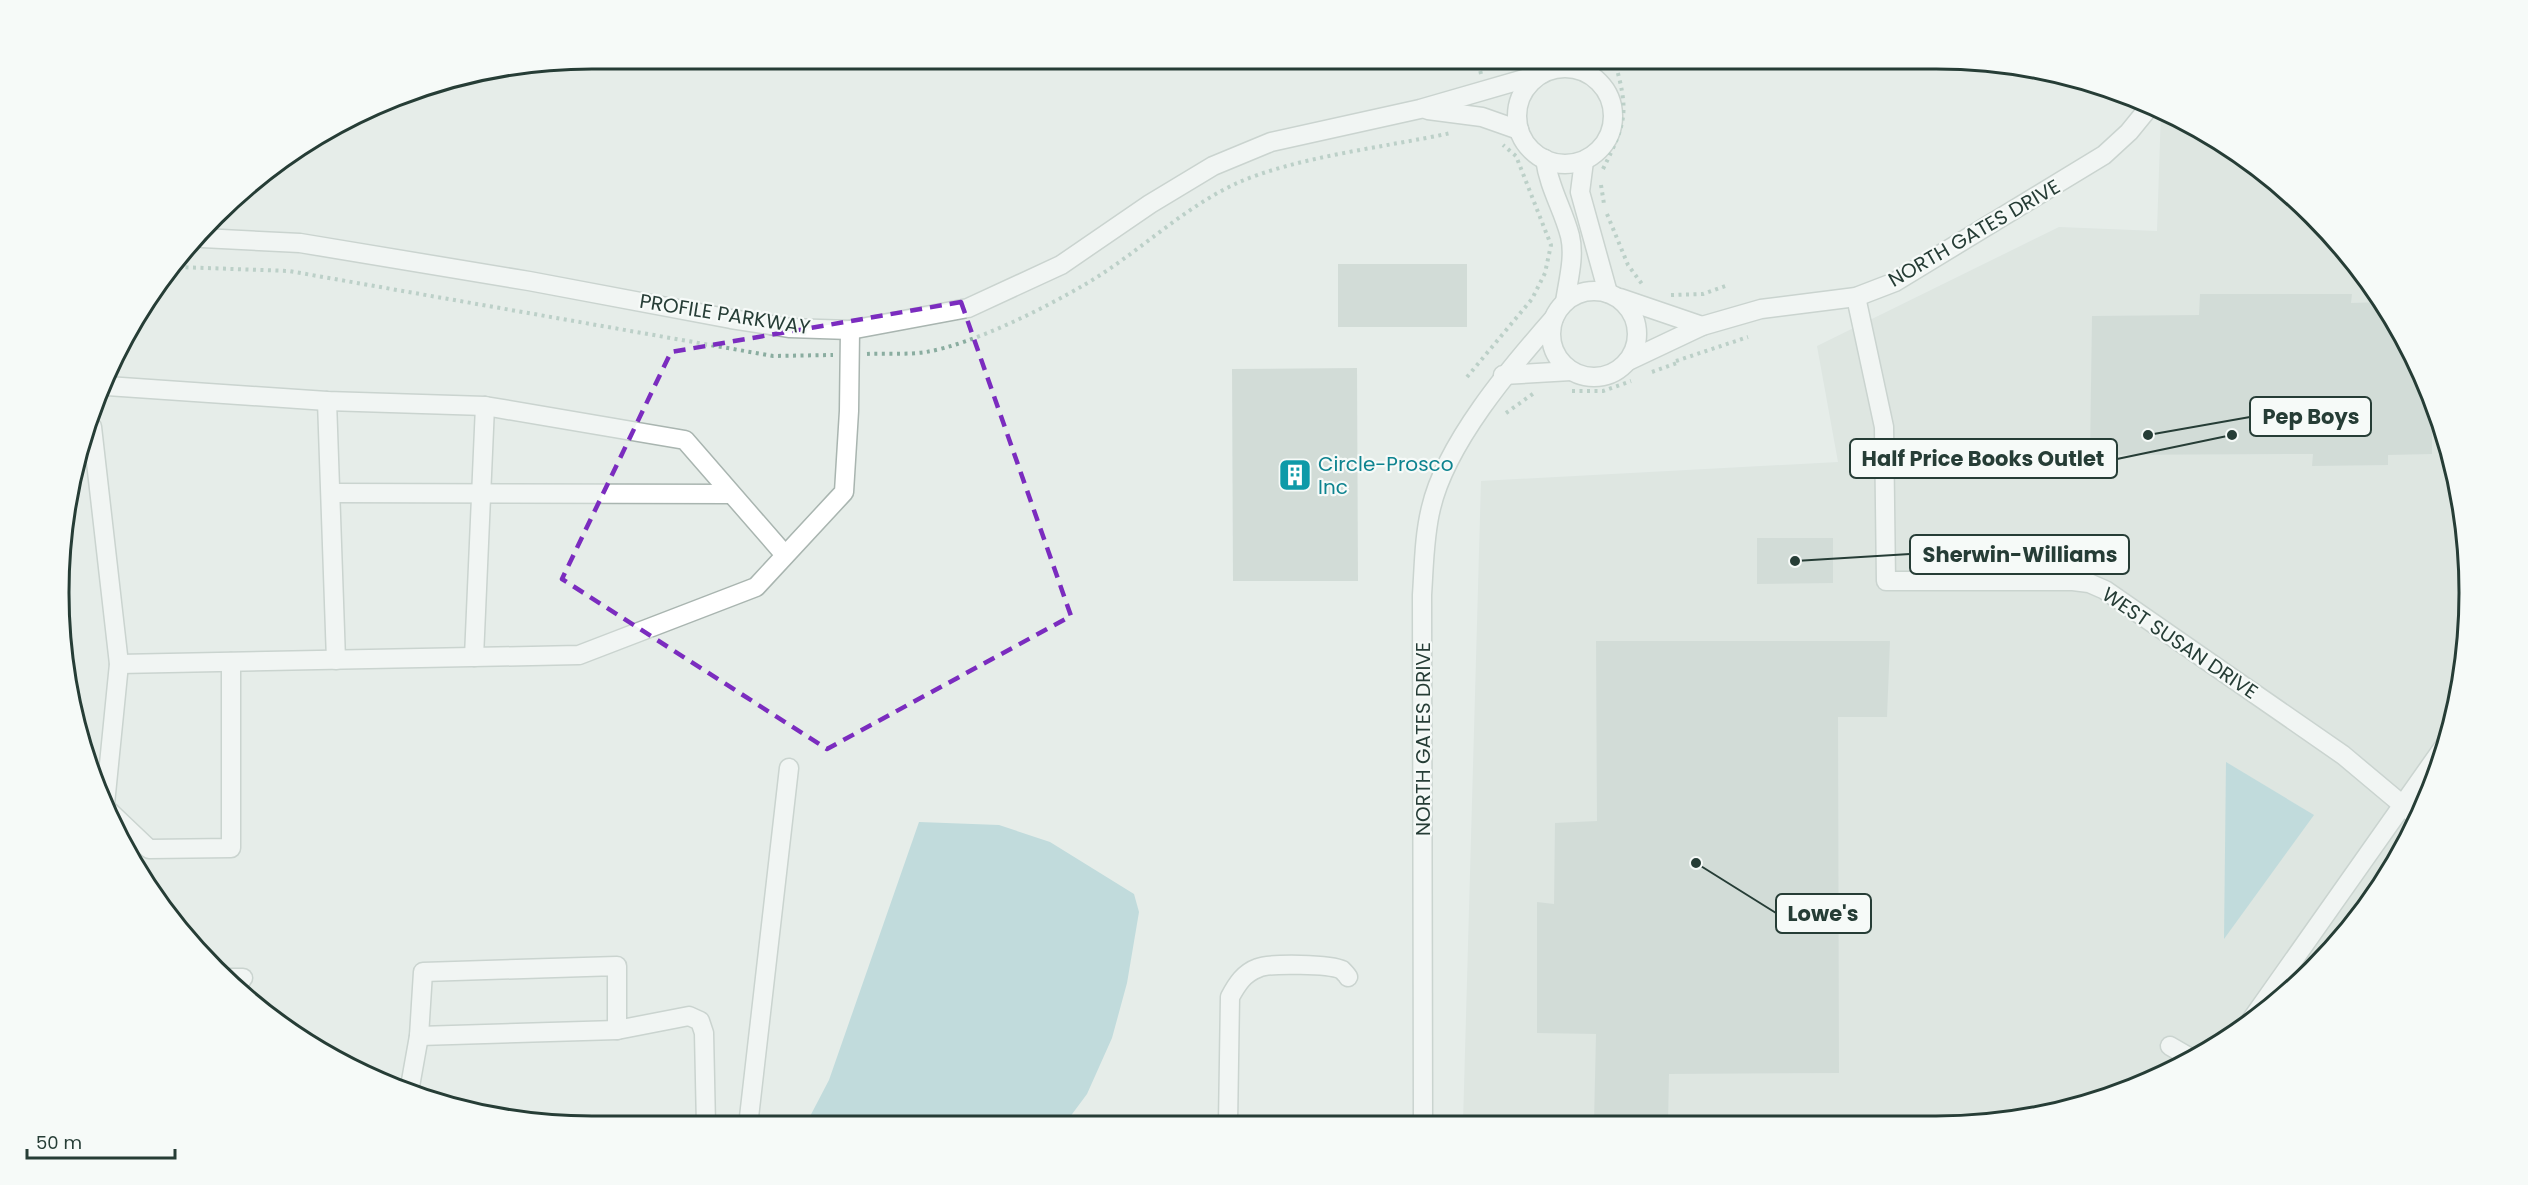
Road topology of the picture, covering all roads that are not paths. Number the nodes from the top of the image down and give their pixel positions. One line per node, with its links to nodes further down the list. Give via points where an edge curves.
1 (1545, 69): 6 (street, PROFILE PARKWAY)
2 (1547, 69): 8 (street, via 1520,98)
3 (1576, 69): 5 (street)
4 (1596, 69): 5 (street)
5 (1600, 82): 10 (street, via 1614,110 1613,126 1607,141)
6 (1420, 109): 8 (street, PROFILE PARKWAY, via 1482,117); 17 (street, PROFILE PARKWAY, via 1271,142 1213,166 1061,265 968,308)
7 (2145, 113): 13 (street, NORTH GATES DRIVE, via 2104,155 1895,282)
8 (1519, 130): 9 (street, via 1526,145)
9 (1545, 159): 10 (street, via 1569,164); 14 (street, via 1548,181 1570,236 1572,258)
10 (1584, 161): 12 (street, via 1580,192)
11 (207, 238): 17 (street, PROFILE PARKWAY, via 300,243 731,319)
12 (1613, 295): 14 (street, via 1585,292); 16 (street); 18 (street, via 1629,308 1635,320 1638,334)
13 (1856, 297): 16 (street, NORTH GATES DRIVE, via 1761,309); 36 (street, WEST SUSAN DRIVE, via 1884,427 1886,580 2089,583 2105,590 2343,754)
14 (1565, 302): 15 (street)
15 (1554, 318): 19 (street, via 1551,342 1562,364); 20 (street, NORTH GATES DRIVE)
16 (1702, 326): 18 (street, NORTH GATES DRIVE)
17 (850, 330): 28 (street, via 844,492)
18 (1628, 361): 19 (street, via 1608,376 1583,376)
19 (1571, 371): 20 (street)
20 (1503, 375): 49 (street, NORTH GATES DRIVE, via 1450,458 1431,508 1425,547)
21 (112, 386): 22 (street)
22 (327, 401): 23 (street); 25 (street)
23 (485, 406): 26 (street); 27 (street, via 684,440)
24 (93, 437): 32 (street)
25 (331, 493): 26 (street); 30 (street)
26 (482, 494): 27 (street); 29 (street)
27 (731, 494): 28 (street)
28 (785, 555): 29 (street, via 756,586 579,655)
29 (474, 657): 30 (street)
30 (336, 660): 31 (street)
31 (231, 662): 32 (street); 38 (street, via 231,848 149,849)
32 (118, 664): 35 (street)
33 (789, 768): 47 (street)
34 (2429, 768): 36 (street)
35 (107, 787)
36 (2402, 804): 37 (street); 40 (street)
37 (2411, 811)
38 (123, 825)
39 (1348, 976): 48 (street, via 1343,970 1330,967 1282,966 1259,967 1240,980 1230,997)
40 (2267, 998)
41 (617, 1030): 42 (street); 42 (street, via 617,966 423,972); 46 (street, via 689,1016 700,1021 704,1033)
42 (418, 1036): 45 (street)
43 (2170, 1046): 44 (street)
44 (2183, 1053)
45 (410, 1083)
46 (706, 1116)
47 (748, 1116)
48 (1228, 1116)
49 (1423, 1116)

